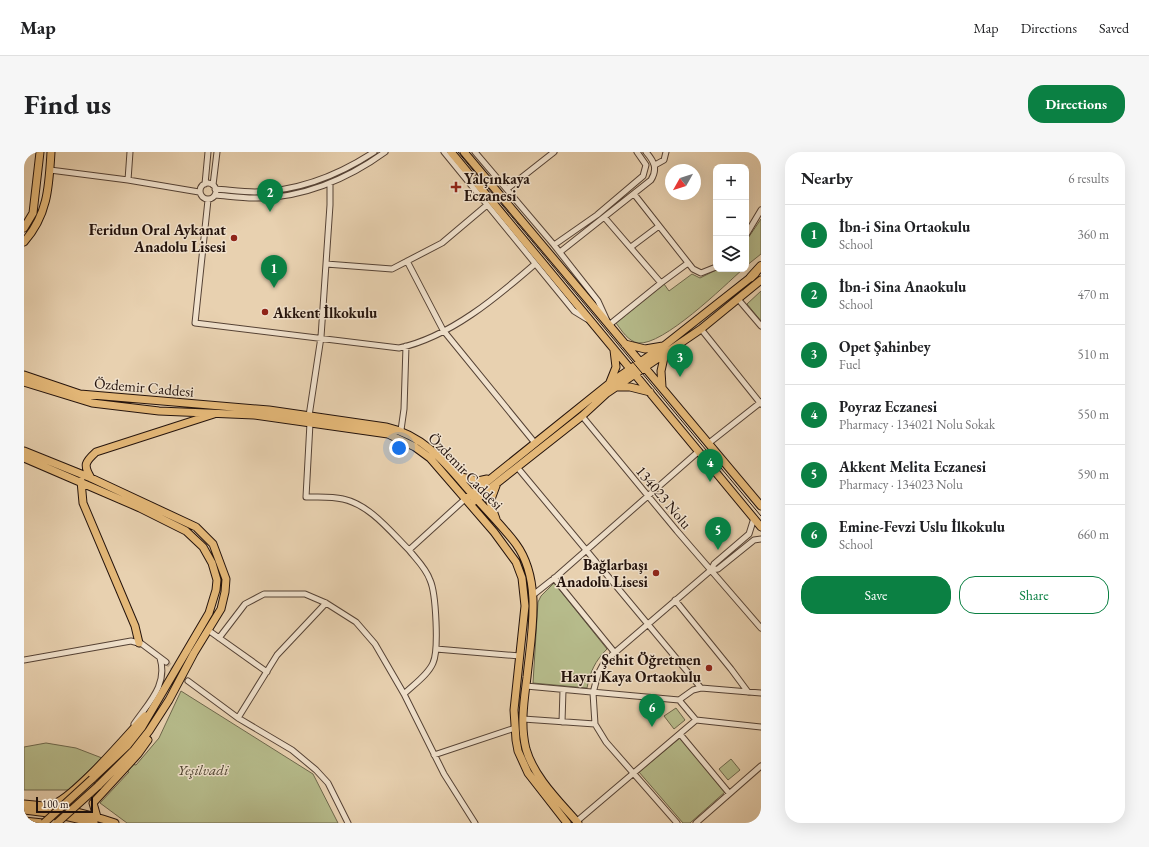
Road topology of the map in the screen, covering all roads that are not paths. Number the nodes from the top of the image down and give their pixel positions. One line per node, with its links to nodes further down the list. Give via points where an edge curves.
1 (40, 152): 31 (main road, via 33,213)
2 (51, 152): 17 (main road)
3 (130, 152): 18 (street)
4 (208, 152): 20 (street)
5 (216, 152): 21 (street)
6 (374, 152): 21 (street, via 337,173 300,185 255,192)
7 (385, 152): 19 (street)
8 (444, 152): 27 (street)
9 (451, 152): 49 (main road)
10 (464, 152): 50 (main road)
11 (475, 152): 22 (street)
12 (554, 152): 22 (street)
13 (637, 152): 33 (street, via 646,165 643,176 597,215)
14 (646, 152): 16 (street)
15 (666, 152): 16 (street, via 664,160)
16 (655, 165): 24 (street, via 651,180)
17 (50, 170): 18 (street); 34 (main road, via 48,193 40,220)
18 (128, 180): 23 (street)
19 (330, 183): 25 (street, via 296,193 265,198); 41 (street)
20 (205, 184): 21 (street); 23 (street)
21 (214, 187): 25 (street)
22 (507, 189): 35 (street)
23 (199, 192): 26 (street)
24 (634, 194): 29 (street); 30 (street)
25 (215, 195): 26 (street)
26 (208, 200): 54 (street, via 195,323)
27 (487, 205): 39 (street, via 442,243); 42 (street)
28 (761, 210): 32 (street)
29 (605, 218): 36 (street); 37 (street)
30 (659, 226): 36 (street); 40 (street)
31 (24, 228)
32 (749, 230)
33 (560, 241): 35 (street); 37 (street)
34 (24, 242)
35 (554, 245): 38 (street)
36 (631, 247): 47 (street)
37 (565, 248): 38 (street)
38 (560, 252): 50 (street, via 598,301)
39 (407, 261): 41 (street, via 387,270); 53 (street)
40 (688, 263): 44 (street, via 701,273); 47 (street)
41 (326, 264): 54 (street)
42 (535, 264): 49 (street, via 574,311); 53 (street, via 499,295)
43 (761, 267): 45 (highway)
44 (713, 268)
45 (751, 277): 58 (main road)
46 (761, 280): 48 (main road)
47 (661, 283): 50 (street)
48 (738, 299): 51 (street); 52 (main road)
49 (594, 324): 57 (main road)
50 (609, 325): 55 (main road)
51 (761, 326)
52 (701, 329): 58 (main road); 66 (street)
53 (443, 330): 56 (street, via 417,344); 71 (street)
54 (321, 337): 56 (street, via 399,348); 69 (street)
55 (625, 344): 58 (main road, via 646,349); 59 (main road)
56 (406, 346): 70 (street, via 404,409)
57 (614, 348): 60 (main road); 63 (main road, via 616,367)
58 (666, 349): 59 (main road); 64 (main road, via 661,371)
59 (642, 364): 60 (main road); 64 (main road)
60 (633, 370): 63 (main road); 65 (main road)
61 (24, 375): 69 (main road, Özdemir Caddesi, via 80,394 269,410)
62 (24, 382): 67 (main road, Özdemir Caddesi, via 92,403 159,411)
63 (612, 385): 65 (main road); 68 (main road); 71 (main road)
64 (662, 387): 72 (main road)
65 (651, 393): 74 (main road)
66 (761, 403): 72 (street)
67 (220, 412): 69 (main road, Özdemir Caddesi); 78 (main road, via 96,452 86,464)
68 (582, 416): 76 (main road); 83 (street, 134023 Nolu)
69 (310, 420): 70 (main road, Özdemir Caddesi); 84 (main road, Özdemir Caddesi, via 388,434 401,439 430,458); 90 (street, via 306,497 343,499 355,504 368,511)
70 (400, 430): 77 (main road, Özdemir Caddesi, via 424,444)
71 (535, 443): 79 (main road)
72 (709, 443): 85 (main road)
73 (24, 450): 78 (main road)
74 (699, 451): 83 (street); 86 (main road)
75 (24, 458): 80 (main road)
76 (517, 467): 81 (main road); 91 (street)
77 (456, 476): 79 (main road, via 478,481); 82 (main road, Özdemir Caddesi)
78 (91, 478): 99 (main road, via 196,527 213,544 226,579 221,609)
79 (490, 479): 82 (main road)
80 (80, 481): 101 (main road, via 83,503); 117 (main road, via 186,531 202,547 212,563 217,580 209,613 186,649)
81 (497, 483): 82 (main road); 87 (main road, via 490,502)
82 (474, 496): 84 (main road); 87 (main road, Özdemir Caddesi)
83 (648, 496): 91 (street); 92 (street, 134023 Nolu)
84 (467, 502): 90 (street); 104 (main road, Özdemir Caddesi, via 509,550 522,578 525,606)
85 (761, 506)
86 (754, 518): 88 (main road); 92 (street, via 749,534 714,564)
87 (497, 522): 94 (main road, Özdemir Caddesi, via 525,560)
88 (761, 527)
89 (761, 539): 92 (street, via 754,540 718,569)
90 (409, 550): 102 (street, via 425,569 433,590)
91 (586, 551): 93 (street); 97 (street)
92 (711, 570): 95 (street); 98 (street, 134023 Nolu)
93 (554, 578): 94 (street); 103 (street)
94 (533, 595): 110 (main road, Özdemir Caddesi)
95 (675, 600): 97 (street); 113 (street)
96 (326, 602): 100 (street, via 305,594 264,594 245,604); 108 (street, via 277,654); 116 (street, via 356,622 375,644)
97 (647, 624): 103 (street); 111 (street)
98 (761, 628)
99 (208, 630): 100 (street); 118 (main road)
100 (219, 638): 108 (street)
101 (140, 643): 105 (street); 106 (street, via 131,641)
102 (436, 649): 104 (street); 116 (street, via 433,664)
103 (615, 653): 114 (street, via 605,662 598,674)
104 (520, 656): 126 (main road, Özdemir Caddesi, via 514,710)
105 (160, 658): 107 (street); 128 (street, via 164,674 161,685)
106 (24, 660)
107 (166, 662)
108 (267, 672): 120 (street)
109 (188, 681): 120 (street)
110 (526, 686): 112 (street); 121 (main road, Özdemir Caddesi)
111 (701, 688): 113 (street); 119 (street, via 693,690)
112 (563, 690): 114 (street); 123 (street)
113 (748, 692): 115 (street)
114 (593, 693): 119 (street); 124 (street)
115 (761, 693)
116 (404, 694): 129 (street)
117 (160, 699): 128 (main road); 139 (main road, bridge, via 127,746)
118 (169, 700): 136 (main road, via 162,719 138,754 93,803); 140 (main road, bridge, via 134,750)
119 (679, 700): 122 (street)
120 (238, 718): 142 (street, via 292,750 316,770 328,783)
121 (523, 719): 123 (street); 138 (main road, Özdemir Caddesi, via 524,742 532,765)
122 (696, 720): 125 (street); 127 (street)
123 (562, 722): 124 (street)
124 (595, 724): 131 (street, via 606,742)
125 (761, 727)
126 (515, 728): 129 (street); 144 (main road, Özdemir Caddesi, via 518,751 528,773)
127 (680, 734): 131 (street); 132 (street)
128 (119, 745): 134 (main road, via 62,801)
129 (434, 755): 143 (street)
130 (761, 766): 132 (street)
131 (633, 774): 138 (street); 145 (street)
132 (729, 793): 146 (street)
133 (24, 804): 134 (main road)
134 (49, 806): 136 (main road)
135 (24, 810): 136 (main road)
136 (95, 820): 141 (main road)
137 (24, 821): 139 (main road)
138 (577, 822)
139 (43, 823)
140 (57, 823)
141 (115, 823)
142 (348, 823)
143 (475, 823)
144 (567, 823)
145 (677, 823)
146 (696, 823)

